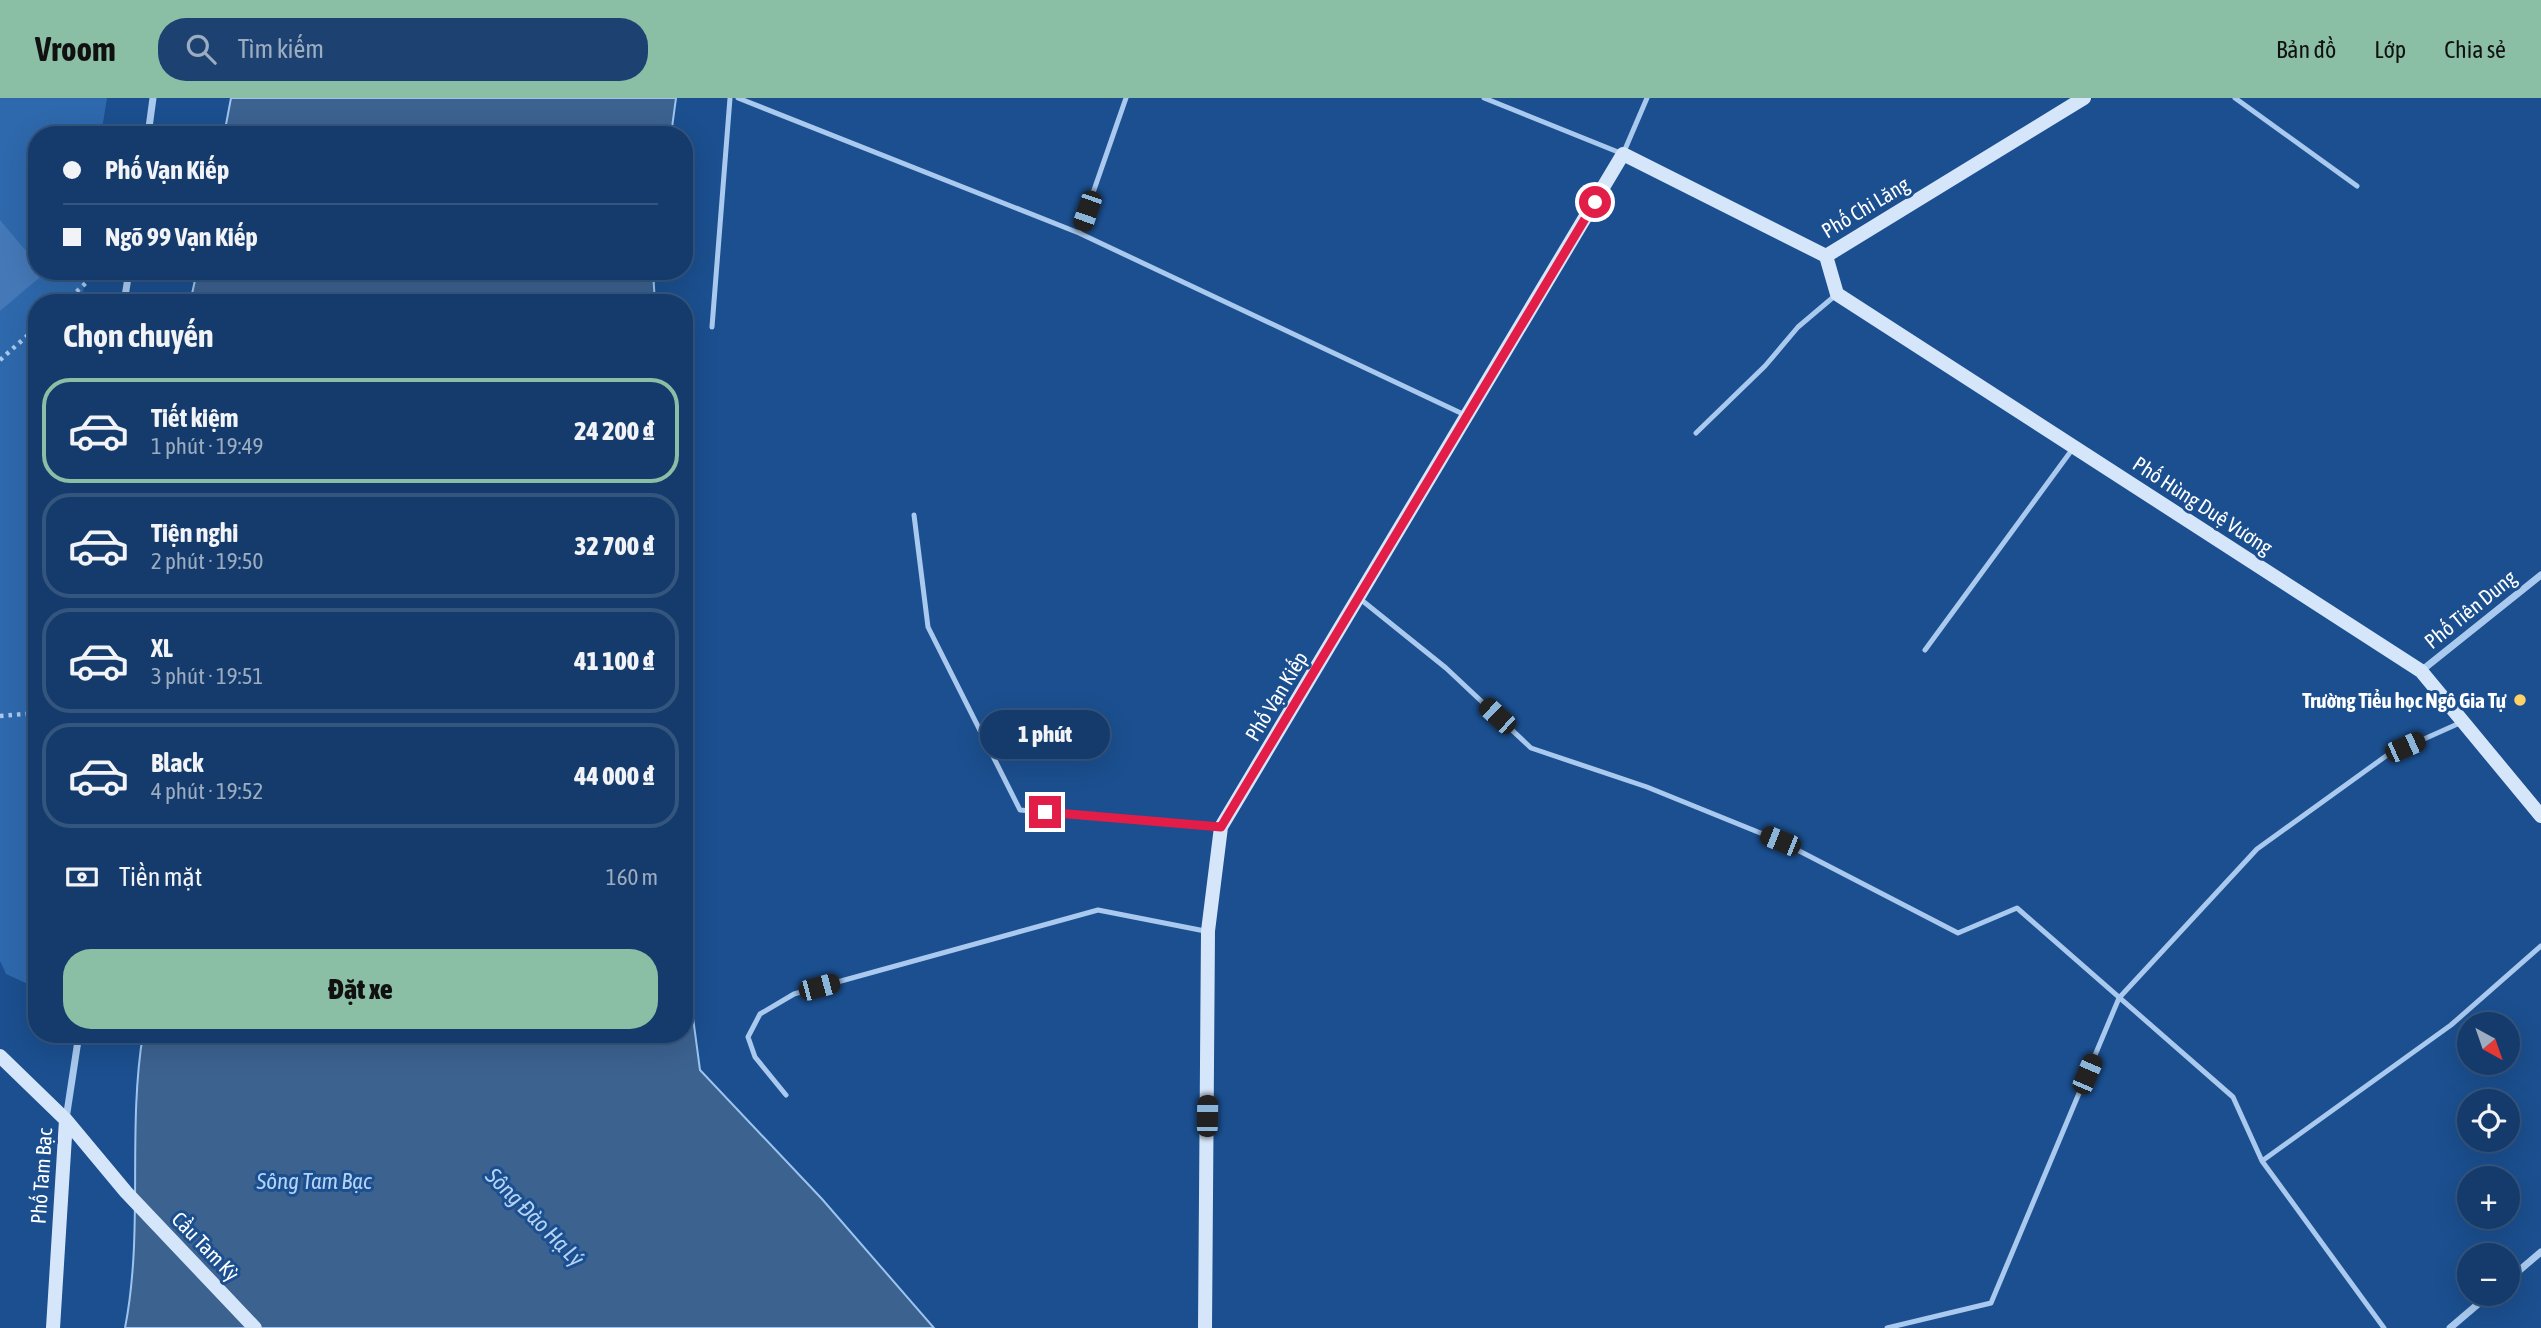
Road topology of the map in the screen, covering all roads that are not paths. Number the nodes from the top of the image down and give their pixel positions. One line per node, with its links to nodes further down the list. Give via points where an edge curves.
1 (153, 98): 9 (street)
2 (730, 98): 15 (lane)
3 (738, 98): 12 (lane)
4 (1126, 98): 12 (lane)
5 (1484, 98): 10 (lane)
6 (1647, 98): 10 (lane)
7 (2084, 98): 13 (street, Phố Chi Lăng)
8 (2235, 98): 11 (lane)
9 (149, 126)
10 (1623, 154): 13 (street, Phố Chi Lăng); 16 (street, Phố Vạn Kiếp)
11 (2357, 186)
12 (1079, 233): 16 (lane)
13 (1826, 256): 14 (street)
14 (1837, 294): 17 (lane, via 1798,327); 18 (street, Phố Hùng Duệ Vương)
15 (712, 327)
16 (1468, 416): 21 (street, Phố Vạn Kiếp)
17 (1696, 433)
18 (2074, 447): 22 (lane); 23 (street, Phố Hùng Duệ Vương)
19 (914, 515): 26 (lane, via 928,627 1020,810)
20 (2541, 575): 23 (street, Phố Tiên Dung)
21 (1359, 598): 26 (street, Phố Vạn Kiếp); 29 (lane, via 1446,668 1531,748 1647,787 1780,841 1958,933 2017,908)
22 (1925, 650)
23 (2421, 671): 24 (street, Phố Hùng Duệ Vương)
24 (2465, 721): 25 (street, Phố Hùng Duệ Vương); 29 (lane, via 2385,756 2257,849)
25 (2541, 816)
26 (1221, 827): 27 (street, Phố Vạn Kiếp)
27 (1208, 931): 32 (lane, via 1098,910 794,994 760,1014 748,1037 755,1058); 40 (street, Phố Vạn Kiếp)
28 (2541, 946): 34 (lane, via 2451,1025)
29 (2119, 998): 34 (lane, via 2233,1097); 41 (lane, via 1991,1303)
30 (78, 1043): 33 (street)
31 (0, 1056): 33 (street, Phố Tam Bạc)
32 (786, 1094)
33 (66, 1120): 38 (street, Phố Tam Bạc); 39 (street, Cầu Tam Kỳ, via 126,1192)
34 (2262, 1161): 42 (lane)
35 (2541, 1252): 36 (street)
36 (2520, 1270)
37 (2476, 1306): 43 (street)
38 (53, 1328)
39 (255, 1328)
40 (1205, 1328)
41 (1887, 1328)
42 (2384, 1328)
43 (2450, 1328)

